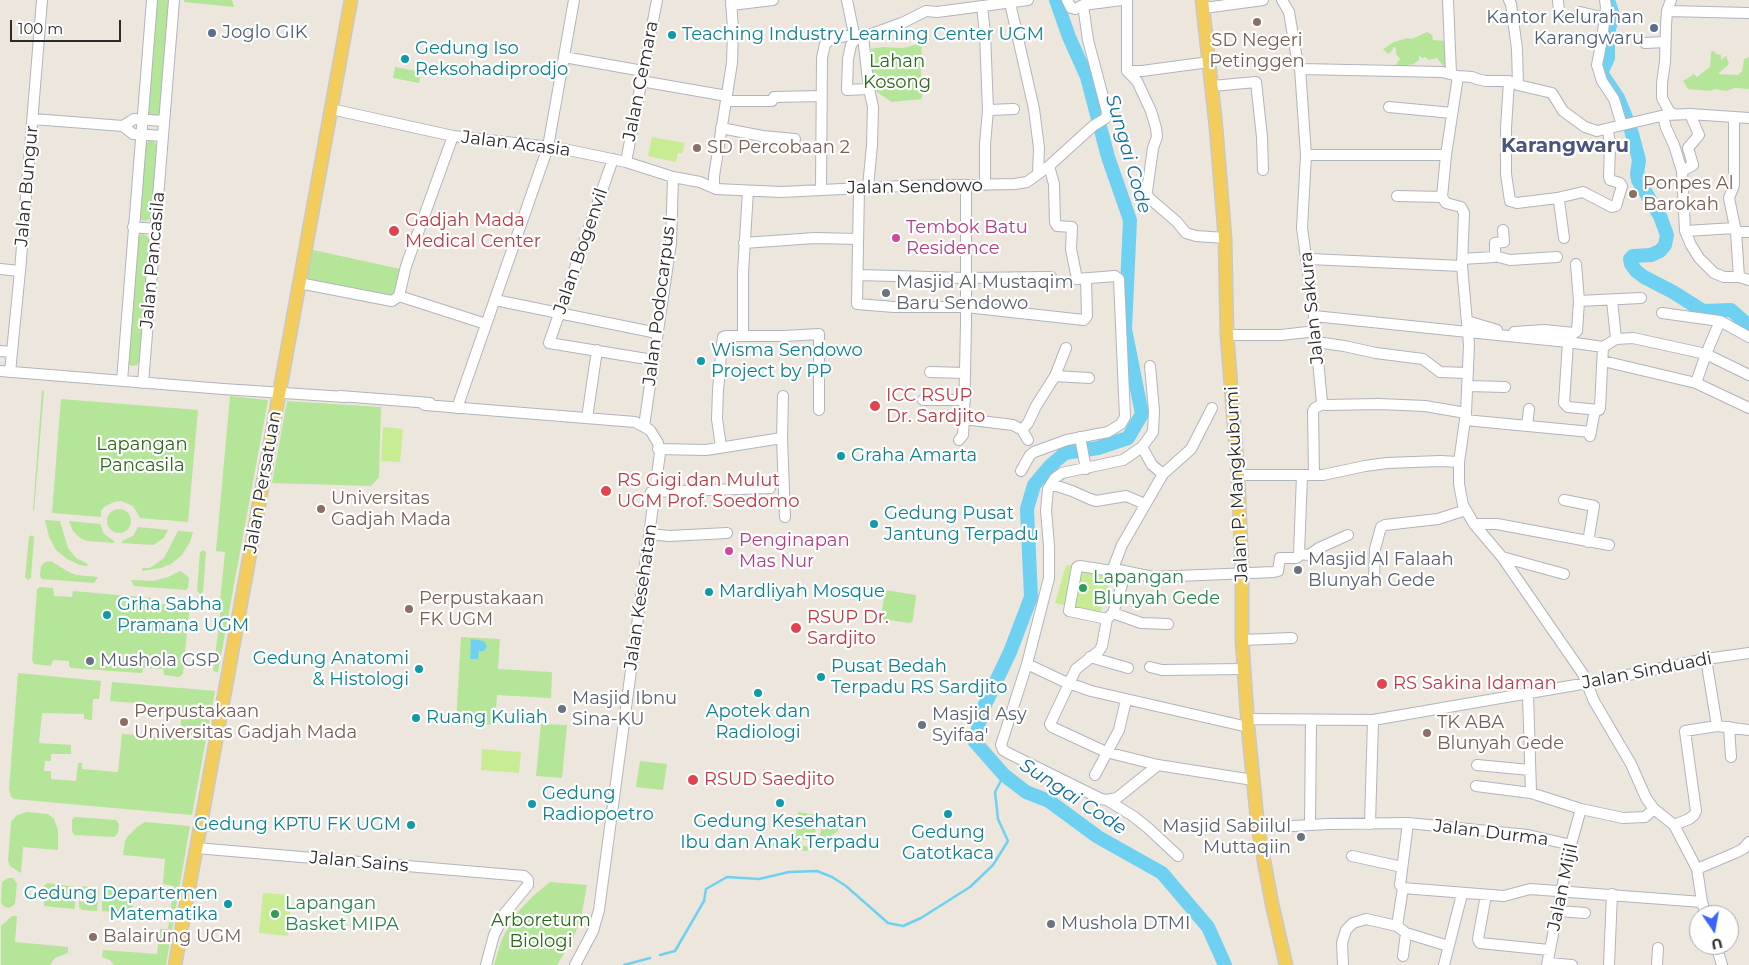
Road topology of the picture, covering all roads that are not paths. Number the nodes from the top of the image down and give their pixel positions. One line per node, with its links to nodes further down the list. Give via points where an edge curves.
1 (42, 0): 53 (street, Jalan Bungur)
2 (152, 0): 54 (street, Jalan Pancasila)
3 (174, 0): 55 (street, Jalan Pancasila)
4 (351, 0): 45 (main road, Jalan Persatuan)
5 (574, 0): 33 (street)
6 (657, 0): 38 (street, Jalan Cemara)
7 (773, 0): 20 (street)
8 (847, 0): 30 (street)
9 (1028, 0): 22 (street)
10 (1067, 0): 24 (street, via 1071,8)
11 (1122, 0): 24 (street)
12 (1127, 0): 36 (street)
13 (1263, 0): 23 (street)
14 (1282, 0): 35 (street, Jalan Sakura, via 1289,12)
15 (1448, 0): 37 (street)
16 (1509, 0): 39 (street, via 1517,50)
17 (1558, 0): 26 (street)
18 (1605, 0): 29 (street)
19 (1671, 0): 25 (street)
20 (731, 3): 43 (street, via 733,53)
21 (986, 4): 22 (street); 30 (street, via 926,11 902,23); 47 (street)
22 (1010, 4): 72 (street, via 1034,110 1039,148)
23 (1203, 4): 34 (main road, Jalan P. Mangkubumi)
24 (1083, 6): 69 (street, Jalan Sendowo, via 1106,118)
25 (1667, 10): 28 (street); 31 (street)
26 (1559, 12)
27 (1580, 12): 29 (street)
28 (1749, 13)
29 (1608, 28): 56 (street, via 1597,65 1598,73 1614,99)
30 (857, 37): 41 (street); 41 (street, via 851,45 848,59 847,90); 42 (street, via 830,40 825,44)
31 (1665, 42): 32 (street); 50 (street, via 1662,98 1669,110)
32 (1645, 43)
33 (564, 56): 38 (street); 64 (street)
34 (1209, 62): 36 (street); 40 (main road, Jalan P. Mangkubumi)
35 (1300, 68): 37 (street); 65 (street, Jalan Sakura)
36 (1127, 71): 91 (street, via 1137,81 1156,128 1148,197 1186,233)
37 (1454, 75): 39 (street); 48 (street)
38 (642, 76): 43 (street); 68 (street, Jalan Cemara)
39 (1514, 83): 59 (street, via 1552,93 1563,111 1585,127 1597,132); 84 (street, via 1506,128 1506,174 1510,201)
40 (1212, 86): 70 (street, via 1256,82); 91 (main road, Jalan P. Mangkubumi)
41 (869, 89): 78 (street, via 873,107 872,145)
42 (822, 96): 43 (street, via 774,97 772,101 764,102); 80 (street)
43 (727, 99): 58 (street)
44 (1389, 107): 48 (street)
45 (331, 109): 62 (street, Jalan Acasia); 107 (main road, Jalan Persatuan)
46 (1014, 109): 47 (street)
47 (988, 110): 77 (street)
48 (1452, 112): 66 (street)
49 (1690, 114): 50 (street); 51 (street); 71 (street, via 1699,135 1688,148 1693,165)
50 (1667, 115): 56 (street); 71 (street, via 1666,128)
51 (1734, 117): 52 (street); 89 (street, via 1734,185 1729,198)
52 (1749, 118)
53 (33, 119): 57 (street); 101 (street, Jalan Bungur)
54 (142, 120): 55 (street); 57 (street, via 134,119); 60 (street, Jalan Pancasila)
55 (164, 121): 61 (street, Jalan Pancasila)
56 (1622, 125): 59 (street)
57 (123, 126): 60 (street, via 133,134)
58 (721, 128): 63 (street); 73 (street)
59 (1608, 130): 84 (street, via 1609,177 1622,186 1616,206 1583,192)
60 (141, 135): 61 (street); 85 (street, Jalan Pancasila)
61 (163, 136): 86 (street, Jalan Pancasila)
62 (453, 136): 64 (street, Jalan Acasia); 108 (street, via 406,266)
63 (795, 139)
64 (548, 147): 67 (street, Jalan Acasia); 110 (street)
65 (1306, 155): 66 (street); 116 (street, Jalan Sakura, via 1302,228)
66 (1446, 155): 83 (street)
67 (613, 159): 68 (street, Jalan Acasia); 114 (street, Jalan Bogenvil)
68 (626, 162): 74 (street, Jalan Acasia)
69 (1049, 166): 72 (street, Jalan Sendowo); 105 (street, via 1054,184 1055,222 1057,226 1072,227 1071,248 1077,279)
70 (1263, 170)
71 (1682, 172): 88 (street)
72 (1038, 174): 77 (street, Jalan Sendowo, via 1027,182)
73 (714, 176): 75 (street); 79 (street)
74 (673, 177): 75 (street, Jalan Acasia); 122 (street, Jalan Podocarpus I, via 671,243)
75 (700, 182): 79 (street, Jalan Acasia)
76 (966, 185): 77 (street, Jalan Sendowo); 78 (street, Jalan Sendowo); 104 (street)
77 (985, 185)
78 (864, 187): 80 (street, Jalan Sendowo); 93 (street)
79 (716, 189): 81 (street, Jalan Sendowo)
80 (821, 190): 81 (street, Jalan Sendowo)
81 (748, 191): 94 (street)
82 (1397, 196): 83 (street)
83 (1442, 197): 98 (street, via 1446,203 1463,210)
84 (1557, 198): 92 (street)
85 (133, 227): 86 (street); 145 (street, Jalan Pancasila)
86 (155, 229): 146 (street, Jalan Pancasila)
87 (1503, 230): 95 (street, via 1504,242 1494,243)
88 (1685, 230): 89 (street); 106 (street, via 1699,258 1709,269 1724,277)
89 (1735, 230): 90 (street); 106 (street)
90 (1749, 232)
91 (1225, 238): 124 (main road, Jalan P. Mangkubumi)
92 (1564, 238)
93 (858, 239): 94 (street, via 815,238); 102 (street)
94 (744, 243): 123 (street)
95 (1495, 256): 96 (street, via 1510,260); 98 (street)
96 (1557, 256)
97 (1310, 259): 98 (street)
98 (1462, 262): 118 (street)
99 (1576, 264): 112 (street)
100 (0, 269): 101 (street)
101 (20, 271): 133 (street, Jalan Bungur)
102 (858, 275): 104 (street); 113 (street, via 857,304)
103 (1051, 277): 104 (street)
104 (965, 278): 113 (street)
105 (1086, 279): 113 (street, via 1087,316 1084,320); 170 (street, via 1115,276 1119,279 1126,409 1124,421 1116,428)
106 (1744, 279)
107 (299, 282): 108 (street, via 392,301); 150 (main road, Jalan Persatuan)
108 (399, 296): 119 (street)
109 (1641, 298): 111 (street)
110 (495, 300): 114 (street); 119 (street)
111 (1612, 300): 112 (street); 126 (street)
112 (1579, 301): 118 (street, via 1577,330 1574,333 1544,330 1506,332)
113 (966, 307): 140 (street)
114 (559, 313): 122 (street); 131 (street, Jalan Bogenvil, via 549,343)
115 (1662, 313): 117 (street)
116 (1314, 316): 120 (street, Jalan Sakura); 121 (street)
117 (1720, 320): 125 (street); 134 (street)
118 (1467, 321): 121 (street)
119 (486, 324): 155 (street)
120 (1316, 331): 124 (street); 127 (street, Jalan Sakura)
121 (1468, 332): 128 (street); 141 (street)
122 (658, 333): 135 (street, Jalan Podocarpus I)
123 (743, 335): 159 (street, via 819,334); 171 (street, via 726,336 722,340 718,409)
124 (1228, 335): 178 (main road, Jalan P. Mangkubumi)
125 (1749, 337)
126 (1616, 339): 129 (street); 134 (street, via 1633,338)
127 (1316, 342): 141 (street, via 1423,359 1440,372); 154 (street, Jalan Sakura)
128 (1568, 342): 129 (street); 160 (street, via 1564,403 1568,407)
129 (1603, 347): 136 (street)
130 (1066, 348): 143 (street)
131 (597, 350): 135 (street); 162 (street)
132 (0, 351): 133 (street)
133 (12, 352): 138 (street, Jalan Bungur)
134 (1706, 354): 142 (street); 147 (street)
135 (653, 360): 164 (street, Jalan Podocarpus I)
136 (1603, 361): 147 (street); 160 (street, via 1600,408)
137 (1150, 366): 172 (street, via 1153,432)
138 (7, 371): 145 (street)
139 (930, 372): 140 (street)
140 (965, 373): 153 (street)
141 (1468, 373): 148 (street)
142 (1749, 375)
143 (1055, 376): 144 (street); 166 (street)
144 (1089, 378)
145 (122, 379): 146 (street)
146 (143, 381): 150 (street)
147 (1696, 383): 157 (street)
148 (1468, 386): 149 (street); 161 (street)
149 (1505, 387)
150 (279, 392): 155 (street); 243 (main road, Jalan Persatuan)
151 (783, 396): 167 (street)
152 (923, 400): 153 (street)
153 (965, 400): 163 (street)
154 (1323, 404): 161 (street, via 1425,406); 180 (street, via 1313,411)
155 (458, 407): 162 (street)
156 (1212, 408): 177 (street, via 1192,449)
157 (1749, 408)
158 (1529, 409): 165 (street)
159 (819, 410)
160 (1595, 410): 165 (street, via 1590,434)
161 (1466, 417): 165 (street); 174 (street)
162 (587, 418): 164 (street, via 636,422)
163 (964, 419): 166 (street, via 1013,425); 168 (street, via 963,435)
164 (644, 426): 173 (street, via 655,437)
165 (1527, 426)
166 (1022, 430): 169 (street)
167 (782, 438): 171 (street); 188 (street)
168 (959, 440)
169 (1028, 440)
170 (1080, 440): 175 (street); 176 (street, via 1056,443 1034,452)
171 (721, 447): 173 (street, via 706,450)
172 (1142, 447): 175 (street, via 1123,460); 177 (street, via 1152,465)
173 (658, 449): 183 (street, Jalan Kesehatan)
174 (1460, 462): 180 (street, via 1387,463); 187 (street, via 1460,494)
175 (1086, 467): 181 (street, via 1062,473)
176 (1021, 471)
177 (1163, 474): 185 (street)
178 (1238, 475): 179 (street); 199 (main road, Jalan P. Mangkubumi)
179 (1302, 475): 180 (street); 195 (street)
180 (1314, 475)
181 (1050, 484): 185 (street, via 1090,499 1126,496); 210 (street, via 1046,497 1049,578)
182 (770, 488): 183 (street)
183 (653, 492): 186 (street, Jalan Kesehatan)
184 (1564, 500): 193 (street, via 1594,506)
185 (1145, 504): 197 (street, via 1122,545)
186 (651, 510): 191 (street, Jalan Kesehatan); 201 (street, Jalan Kesehatan)
187 (1466, 510): 189 (street); 202 (street, via 1438,519 1380,527)
188 (785, 517)
189 (1474, 524): 193 (street, via 1497,524); 196 (street)
190 (727, 533): 191 (street)
191 (650, 534): 201 (street, Jalan Kesehatan)
192 (1348, 535): 195 (street, via 1309,554)
193 (1588, 542): 194 (street)
194 (1609, 545)
195 (1299, 554): 199 (street, via 1298,558 1280,558 1278,571)
196 (1502, 557): 200 (street); 214 (street)
197 (1112, 571): 198 (street); 203 (street, via 1077,567 1069,611)
198 (1126, 572): 199 (street, via 1153,577); 203 (street)
199 (1242, 572): 206 (main road, Jalan P. Mangkubumi)
200 (1564, 574)
201 (642, 578): 241 (street, Jalan Kesehatan)
202 (1374, 579)
203 (1110, 616): 204 (street, via 1141,623); 208 (street, via 1102,646)
204 (1168, 624)
205 (1292, 638): 206 (street)
206 (1242, 640): 213 (main road, Jalan P. Mangkubumi)
207 (1749, 653): 209 (street, Jalan Sinduadi)
208 (1090, 657): 212 (street); 215 (street, via 1076,669)
209 (1706, 659): 214 (street, Jalan Sinduadi); 221 (street)
210 (1027, 664): 215 (street, Jalan Sinduadi); 233 (street, via 1002,740 1003,750)
211 (1150, 667): 213 (street, via 1162,670)
212 (1128, 668)
213 (1244, 669): 220 (main road, Jalan P. Mangkubumi)
214 (1588, 683): 216 (street, Jalan Sinduadi); 235 (street, via 1594,701)
215 (1069, 684): 217 (street, Jalan Sinduadi); 224 (street, via 1051,726)
216 (1528, 694): 219 (street, Jalan Sinduadi); 228 (street)
217 (1126, 700): 220 (street, Jalan Sinduadi); 224 (street, via 1119,730)
218 (1311, 720): 219 (street, Jalan Sinduadi); 220 (street, Jalan Sinduadi); 238 (street)
219 (1374, 720): 237 (street)
220 (1248, 723): 230 (main road, Jalan P. Mangkubumi)
221 (1717, 726): 222 (street); 239 (street, via 1685,731 1696,811 1694,816)
222 (1729, 727): 223 (street); 225 (street)
223 (1749, 730)
224 (1106, 752): 226 (street); 229 (street)
225 (1730, 757)
226 (1158, 765): 230 (street); 233 (street, via 1117,798)
227 (1477, 765): 228 (street)
228 (1530, 770): 232 (street)
229 (1095, 775)
230 (1253, 780): 240 (main road, Jalan P. Mangkubumi)
231 (1476, 786): 232 (street)
232 (1531, 792): 234 (street)
233 (1107, 800): 245 (street, via 1141,822)
234 (1581, 809): 235 (street, via 1623,818 1645,817); 244 (street, Jalan Mijil)
235 (1654, 809): 239 (street)
236 (1408, 823): 237 (street, Jalan Durma); 244 (street, Jalan Durma, via 1528,835 1568,844); 247 (street)
237 (1370, 824): 238 (street, Jalan Durma)
238 (1310, 825): 240 (street, Jalan Durma)
239 (1674, 825): 248 (street)
240 (1258, 828): 269 (main road, Jalan P. Mangkubumi)
241 (607, 834): 267 (street, Jalan Kesehatan, via 593,915); 268 (street, Jalan Kesehatan, via 596,921)
242 (1749, 842): 248 (street, via 1743,849)
243 (196, 848): 265 (main road, Jalan Persatuan); 266 (street, Jalan Sains, via 522,876 528,880 526,887 505,913 494,935)
244 (1570, 848): 250 (street, Jalan Mijil)
245 (1178, 856)
246 (1352, 856): 247 (street)
247 (1402, 867): 249 (street, via 1400,885)
248 (1696, 869): 254 (street)
249 (1404, 888): 251 (street); 258 (street)
250 (1562, 891): 252 (street); 253 (street, via 1530,889 1504,896); 256 (street, Jalan Mijil)
251 (1462, 894): 253 (street); 271 (street)
252 (1612, 894): 254 (street); 273 (street)
253 (1486, 895): 262 (street, via 1480,943)
254 (1702, 902): 255 (street)
255 (1703, 905)
256 (1558, 911): 257 (street); 262 (street, Jalan Mijil)
257 (1585, 914)
258 (1397, 926): 259 (street); 270 (street, via 1366,919 1349,926 1342,943)
259 (1406, 933): 260 (street); 263 (street)
260 (1445, 945)
261 (1658, 948): 274 (street)
262 (1549, 950): 264 (street, Jalan Mijil)
263 (1403, 956)
264 (1547, 964): 272 (street)
265 (175, 965)
266 (486, 965)
267 (569, 965)
268 (574, 965)
269 (1286, 965)
270 (1343, 965)
271 (1444, 965)
272 (1572, 965)
273 (1608, 965)
274 (1657, 965)

